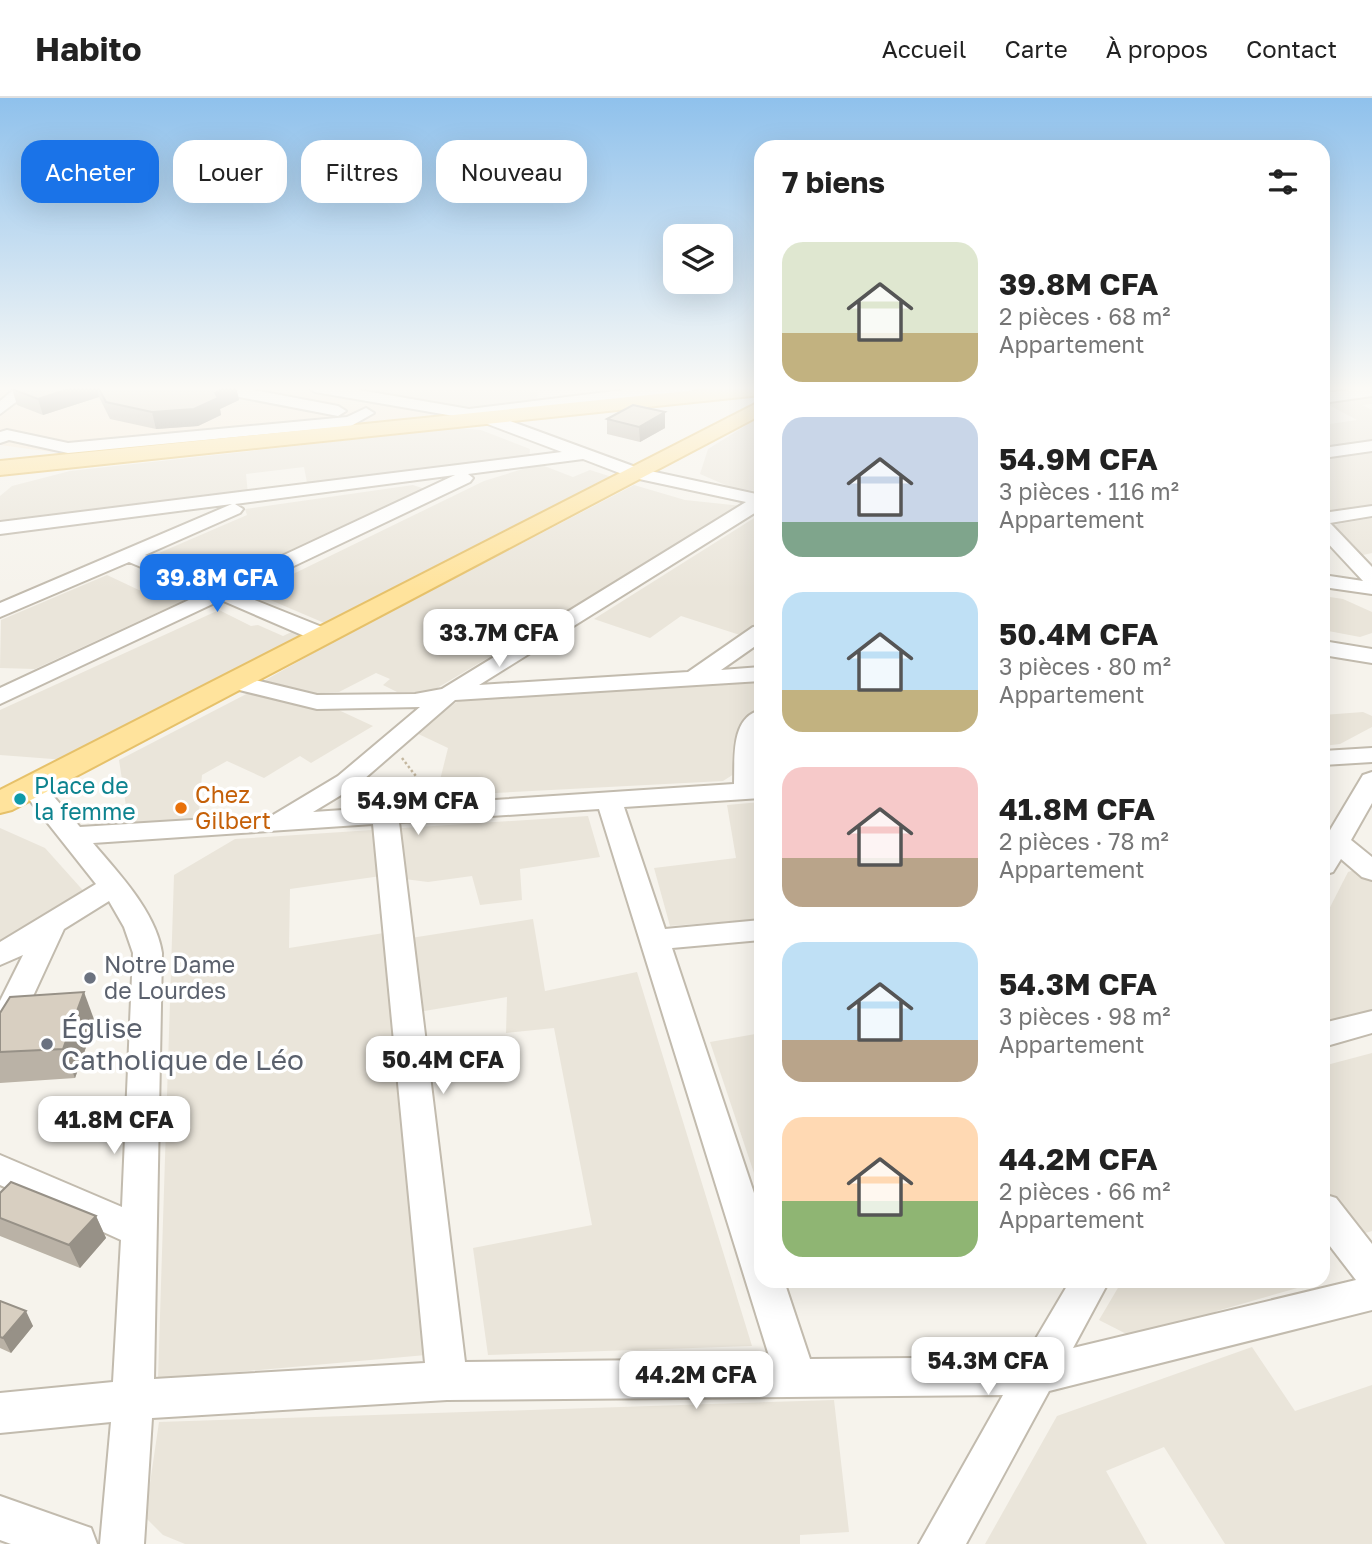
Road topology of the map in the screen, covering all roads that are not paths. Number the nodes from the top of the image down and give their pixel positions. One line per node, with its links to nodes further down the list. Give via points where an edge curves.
1 (117, 454): 5 (main road, via 58,461)
2 (580, 454): 6 (street)
3 (585, 454): 7 (street)
4 (663, 454): 7 (main road)
5 (0, 456)
6 (488, 466): 8 (street); 20 (street)
7 (636, 473): 9 (street); 22 (main road)
8 (264, 496): 13 (street); 15 (street)
9 (754, 498)
10 (754, 504): 29 (street)
11 (1372, 511): 12 (street)
12 (1330, 518)
13 (0, 528)
14 (1330, 534): 16 (street)
15 (127, 554): 20 (street); 21 (street)
16 (1372, 578)
17 (1330, 582): 18 (street)
18 (1372, 589): 19 (street)
19 (1330, 592)
20 (220, 593): 22 (street); 30 (street)
21 (0, 611)
22 (324, 636): 28 (main road)
23 (754, 637): 27 (street)
24 (1330, 649): 25 (street)
25 (1372, 656)
26 (754, 675): 27 (street)
27 (692, 679): 29 (street)
28 (235, 682): 29 (street, via 317,702 415,701); 35 (main road)
29 (449, 694): 40 (street, via 346,781)
30 (0, 697)
31 (754, 725): 36 (street, via 748,732)
32 (1372, 755): 33 (street)
33 (1330, 758)
34 (1372, 780): 42 (street)
35 (17, 788): 38 (main road); 41 (street)
36 (754, 791): 37 (street)
37 (609, 800): 39 (street); 48 (street)
38 (0, 803)
39 (385, 816): 40 (street); 63 (street)
40 (278, 823): 41 (street)
41 (72, 836): 45 (street)
42 (1336, 842): 43 (street); 44 (street)
43 (1330, 853)
44 (1372, 871)
45 (111, 887): 46 (street); 55 (street, via 136,922 147,957)
46 (53, 922): 49 (street); 51 (street)
47 (754, 931): 48 (street)
48 (656, 940): 56 (street)
49 (0, 955)
50 (1372, 1022): 52 (street)
51 (0, 1033)
52 (1330, 1033)
53 (0, 1170): 55 (street)
54 (1330, 1218): 57 (street)
55 (139, 1231): 64 (street)
56 (754, 1247)
57 (1372, 1272)
58 (767, 1288): 62 (street)
59 (1086, 1288): 61 (street)
60 (1372, 1293): 61 (street)
61 (1035, 1376): 62 (street); 69 (street)
62 (797, 1380): 63 (street)
63 (447, 1381): 64 (street)
64 (133, 1400): 65 (street); 68 (street)
65 (0, 1413)
66 (0, 1518): 67 (street)
67 (75, 1544)
68 (122, 1544)
69 (941, 1544)

